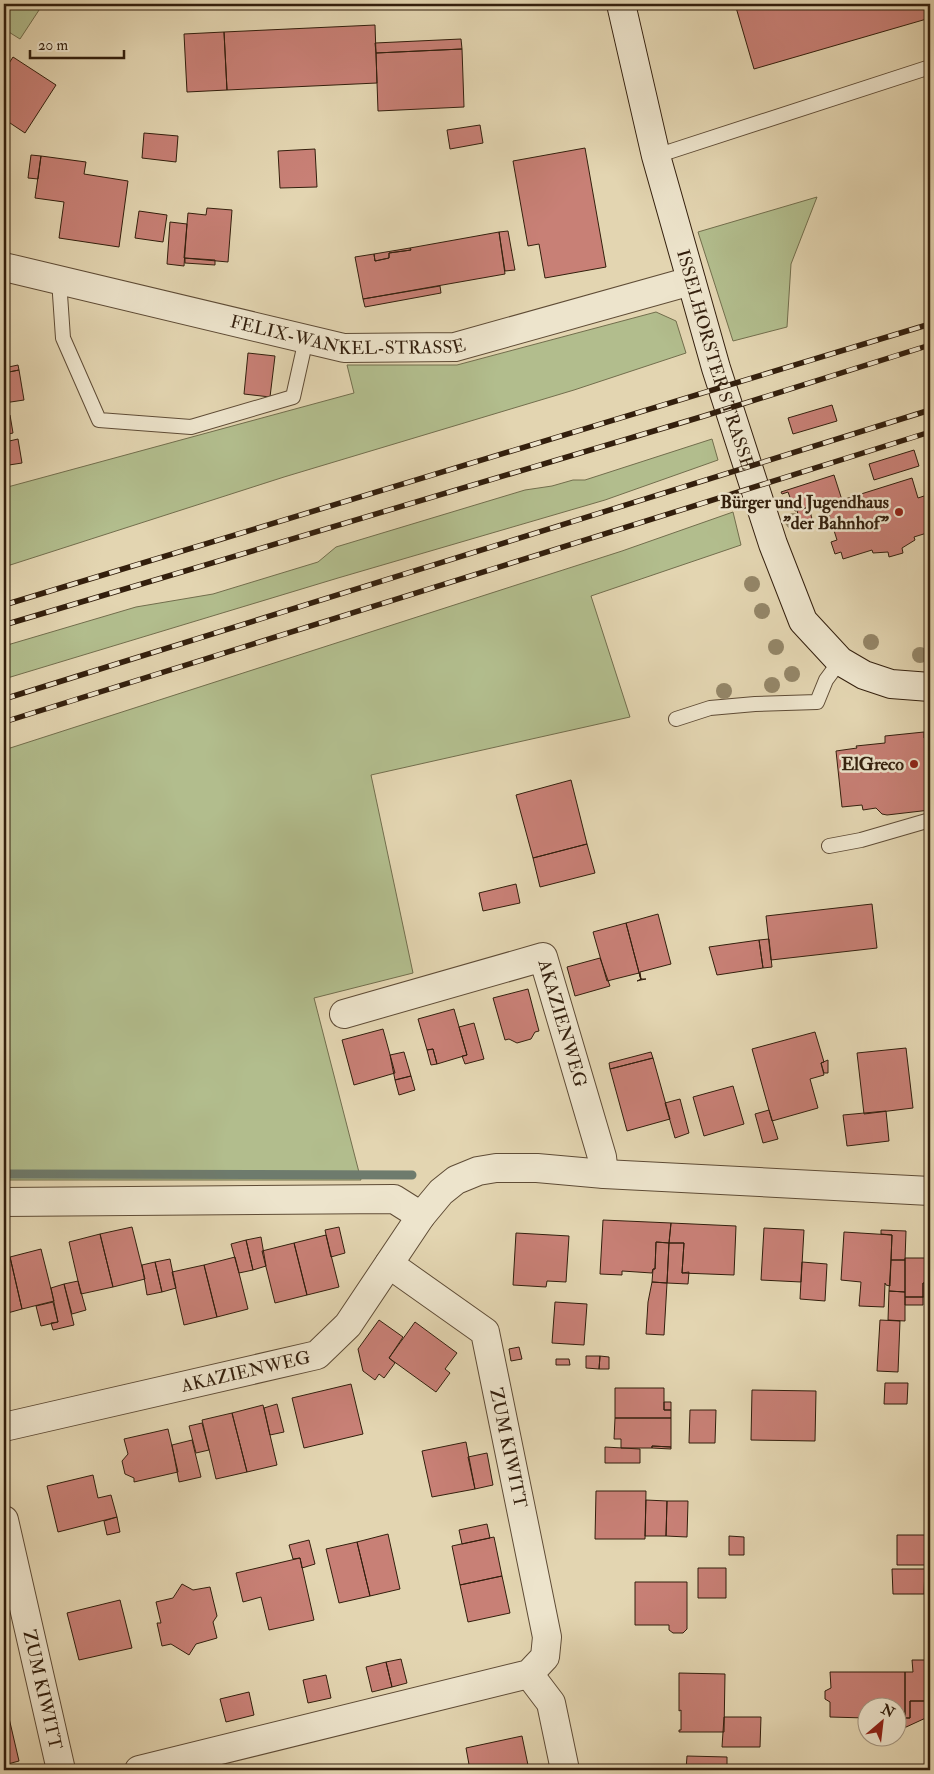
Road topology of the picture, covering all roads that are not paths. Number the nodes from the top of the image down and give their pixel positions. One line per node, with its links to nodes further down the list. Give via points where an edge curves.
1 (621, 4): 3 (street, ISSELHORSTER STRASSE)
2 (930, 67): 3 (lane)
3 (656, 156): 6 (street, ISSELHORSTER STRASSE)
4 (4, 267): 5 (street, FELIX-WANKEL-STRASSE)
5 (59, 280): 7 (street, FELIX-WANKEL-STRASSE); 7 (lane, via 63,338 99,420 191,427 293,397)
6 (691, 281): 7 (street, FELIX-WANKEL-STRASSE, via 455,347 344,348); 8 (street, ISSELHORSTER STRASSE, via 716,368 790,588 803,621)
7 (306, 339)
8 (840, 661): 9 (street, ISSELHORSTER STRASSE, via 864,675 891,684); 10 (lane, via 826,680 817,702 710,708)
9 (930, 687)
10 (676, 719)
11 (930, 820): 12 (lane)
12 (829, 846)
13 (344, 1014): 14 (street, AKAZIENWEG, via 543,958 602,1157)
14 (604, 1174): 15 (street, AKAZIENWEG); 17 (street, AKAZIENWEG, via 537,1168 478,1171 456,1180)
15 (930, 1191)
16 (4, 1202): 17 (street, via 394,1199)
17 (420, 1216): 18 (street, AKAZIENWEG)
18 (389, 1264): 19 (street, AKAZIENWEG, via 348,1325 317,1355); 21 (street, ZUM KIWITT, via 485,1332 547,1637 545,1658)
19 (4, 1427)
20 (4, 1520): 23 (street, ZUM KIWITT)
21 (530, 1674): 22 (street); 25 (street, via 551,1703)
22 (200, 1763): 24 (street)
23 (61, 1770)
24 (139, 1770)
25 (565, 1770)

